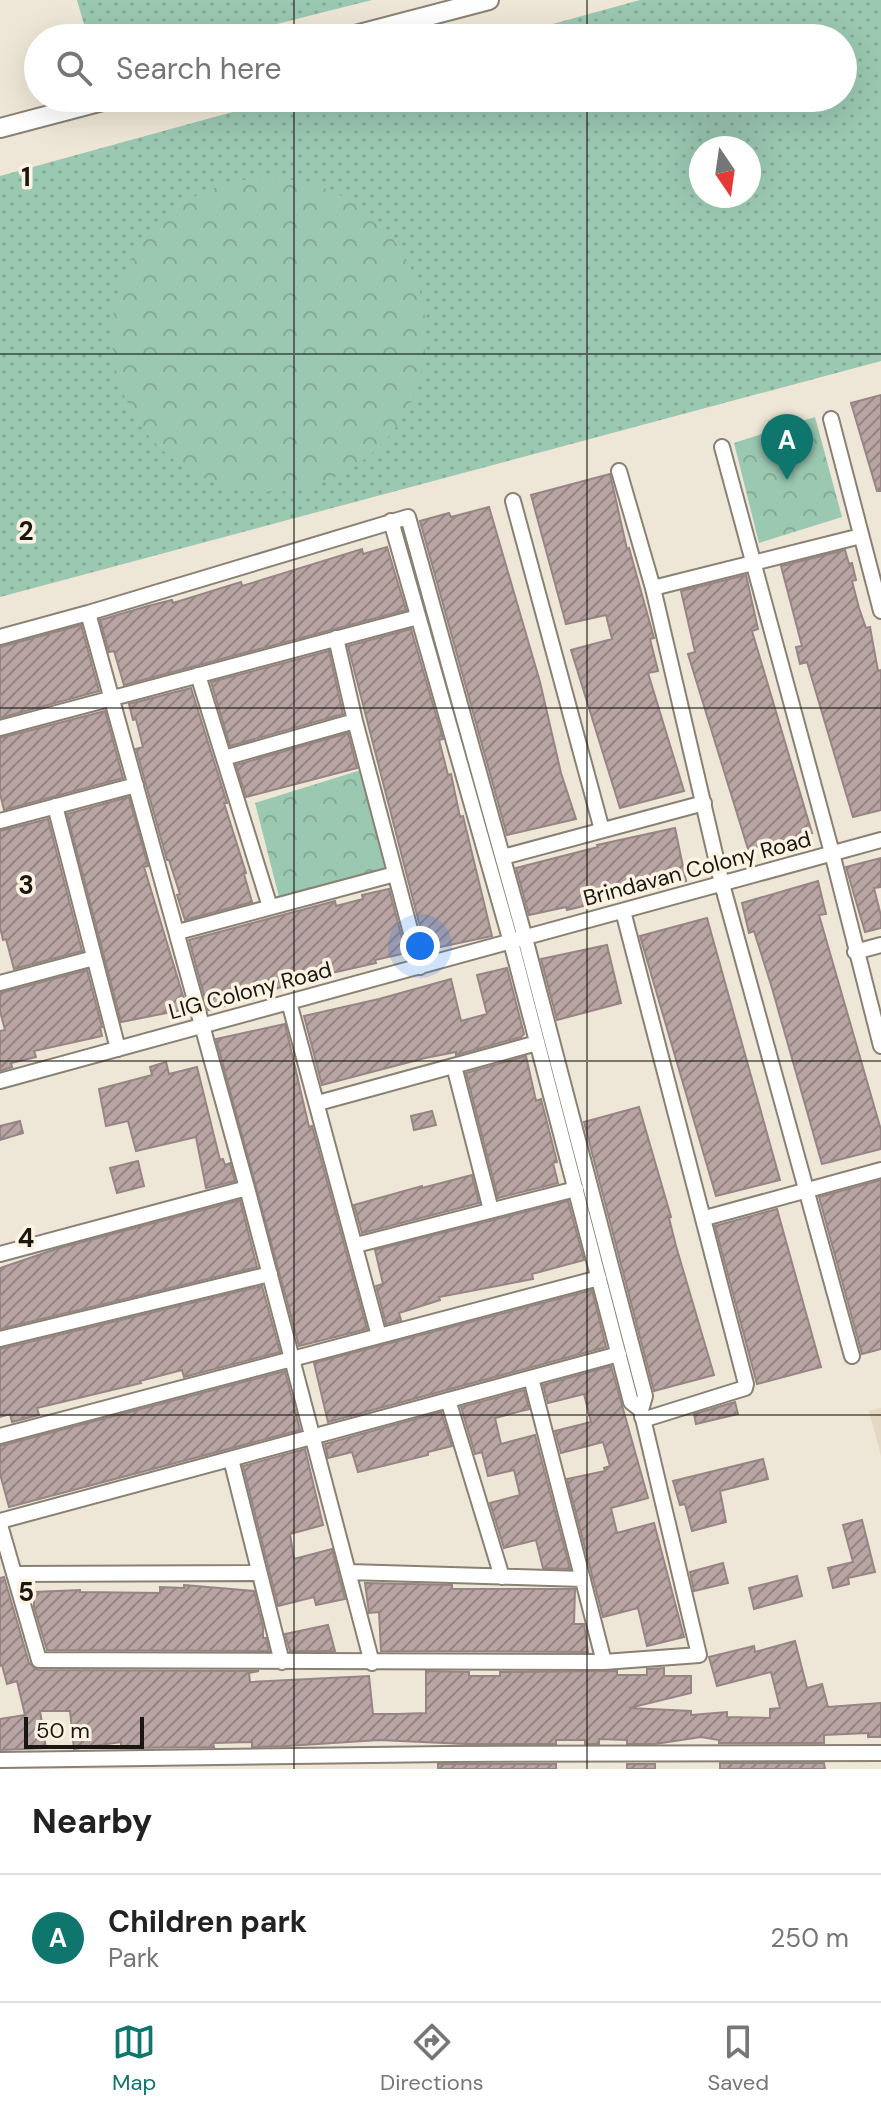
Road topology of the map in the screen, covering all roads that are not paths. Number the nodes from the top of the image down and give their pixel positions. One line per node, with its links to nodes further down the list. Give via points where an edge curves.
1 (489, 0): 2 (street)
2 (397, 24)
3 (61, 112): 4 (street)
4 (0, 128)
5 (831, 419): 10 (street)
6 (722, 447): 11 (street)
7 (619, 471): 12 (street)
8 (513, 501): 27 (street)
9 (391, 521): 14 (street); 15 (street); 30 (street, via 408,517)
10 (861, 536): 11 (street); 13 (street)
11 (754, 561): 12 (street); 29 (street)
12 (653, 588): 24 (street)
13 (881, 611)
14 (88, 613): 16 (street); 19 (street)
15 (418, 617): 17 (street); 36 (street)
16 (0, 637)
17 (336, 638): 18 (street); 20 (street)
18 (198, 675): 19 (street); 22 (street)
19 (112, 698): 21 (street); 23 (street)
20 (355, 721): 22 (street); 31 (street)
21 (0, 728)
22 (224, 758): 33 (street)
23 (136, 785): 25 (street); 35 (street)
24 (704, 803): 27 (street); 32 (street)
25 (55, 806): 26 (street); 39 (street)
26 (0, 821)
27 (602, 830): 30 (street)
28 (881, 840): 29 (street, Brindavan Colony Road)
29 (832, 853): 32 (street, Brindavan Colony Road); 38 (street)
30 (503, 857): 36 (street)
31 (395, 874): 33 (street); 40 (street)
32 (722, 884): 34 (street, Brindavan Colony Road); 53 (street)
33 (270, 907): 35 (street)
34 (623, 911): 36 (street, Brindavan Colony Road); 55 (street)
35 (178, 932): 43 (street)
36 (518, 940): 40 (street, LIG Colony Road); 44 (street); 67 (street, via 645,1396)
37 (881, 945): 38 (street)
38 (855, 952): 45 (street)
39 (94, 958): 41 (street); 46 (street)
40 (420, 967): 42 (street, LIG Colony Road)
41 (0, 981)
42 (289, 1002): 43 (street, LIG Colony Road); 49 (street)
43 (202, 1026): 46 (street, LIG Colony Road); 51 (street)
44 (537, 1043): 47 (street); 52 (street)
45 (881, 1046)
46 (118, 1049): 48 (street, LIG Colony Road)
47 (454, 1066): 49 (street); 54 (street)
48 (0, 1081)
49 (318, 1103): 56 (street)
50 (881, 1170): 53 (street)
51 (247, 1188): 57 (street); 58 (street)
52 (576, 1189): 54 (street); 59 (street)
53 (806, 1190): 55 (street); 63 (street)
54 (491, 1210): 56 (street)
55 (705, 1218): 67 (street, via 745,1388 649,1418)
56 (356, 1245): 60 (street)
57 (0, 1254)
58 (270, 1274): 61 (street); 64 (street)
59 (599, 1278): 60 (street); 62 (street)
60 (379, 1336): 64 (street)
61 (0, 1339)
62 (619, 1354): 65 (street); 67 (street, via 631,1402)
63 (852, 1356)
64 (292, 1359): 68 (street); 69 (street)
65 (531, 1378): 66 (street); 76 (street)
66 (448, 1400): 69 (street); 75 (street)
67 (642, 1413): 78 (street, via 699,1655)
68 (0, 1436)
69 (313, 1437): 70 (street); 72 (street)
70 (231, 1459): 71 (street); 73 (street)
71 (0, 1523): 74 (street)
72 (348, 1572): 75 (street); 79 (street)
73 (259, 1573): 74 (street); 77 (street)
74 (14, 1574): 77 (street, via 39,1660)
75 (502, 1577): 76 (street)
76 (583, 1579): 78 (street)
77 (282, 1662): 79 (street)
78 (604, 1662): 79 (street)
79 (372, 1663)
80 (881, 1753): 82 (street)
81 (0, 1760): 84 (street)
82 (665, 1761): 83 (street)
83 (448, 1762): 86 (street)
84 (37, 1764): 85 (street)
85 (78, 1764): 86 (street)
86 (133, 1764)

